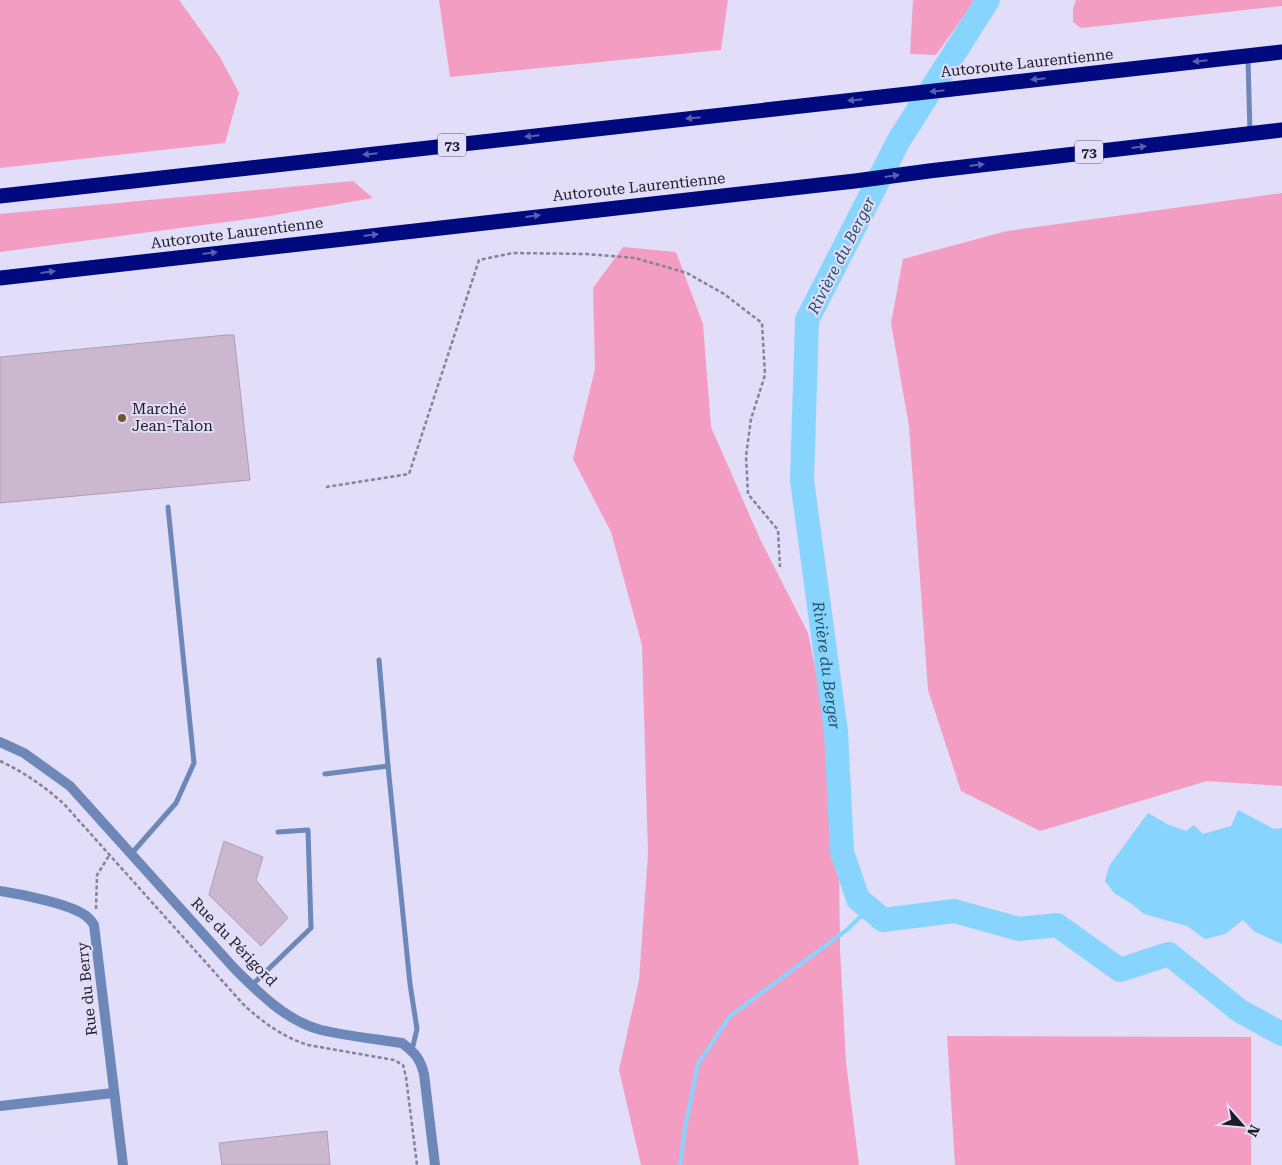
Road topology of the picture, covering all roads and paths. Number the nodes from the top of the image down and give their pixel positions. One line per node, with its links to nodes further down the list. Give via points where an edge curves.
1 (1282, 52): 2 (highway, Autoroute Laurentienne / 73)
2 (1248, 56): 4 (lane); 5 (highway, Autoroute Laurentienne / 73, one-way to 5)
3 (1282, 130): 4 (highway, Autoroute Laurentienne / 73)
4 (1250, 134): 6 (highway, Autoroute Laurentienne / 73, one-way to 4)
5 (0, 196)
6 (0, 278)
7 (326, 487): 9 (path, via 409,474 478,260 513,253 635,258 687,273 724,294 762,323 765,375 750,428 746,456 748,494 778,530)
8 (168, 507): 15 (lane, via 194,763 176,803)
9 (780, 567)
10 (379, 660): 12 (lane)
11 (0, 742): 15 (street, Rue du Périgord, via 24,753 70,786)
12 (388, 766): 13 (lane); 20 (lane, via 417,1030)
13 (325, 774)
14 (278, 832): 19 (lane, via 308,830 311,928)
15 (132, 853): 19 (street, Rue du Périgord)
16 (110, 854): 18 (path, via 98,875)
17 (0, 891): 18 (street, Rue du Berry, via 24,894 78,911)
18 (94, 925): 21 (street, Rue du Berry)
19 (252, 986): 20 (street, Rue du Périgord, via 285,1012 320,1030 402,1043)
20 (412, 1050): 24 (street, via 421,1061 424,1074)
21 (113, 1092): 22 (street); 23 (street, Rue du Berry)
22 (0, 1106)
23 (123, 1165)
24 (435, 1165)

